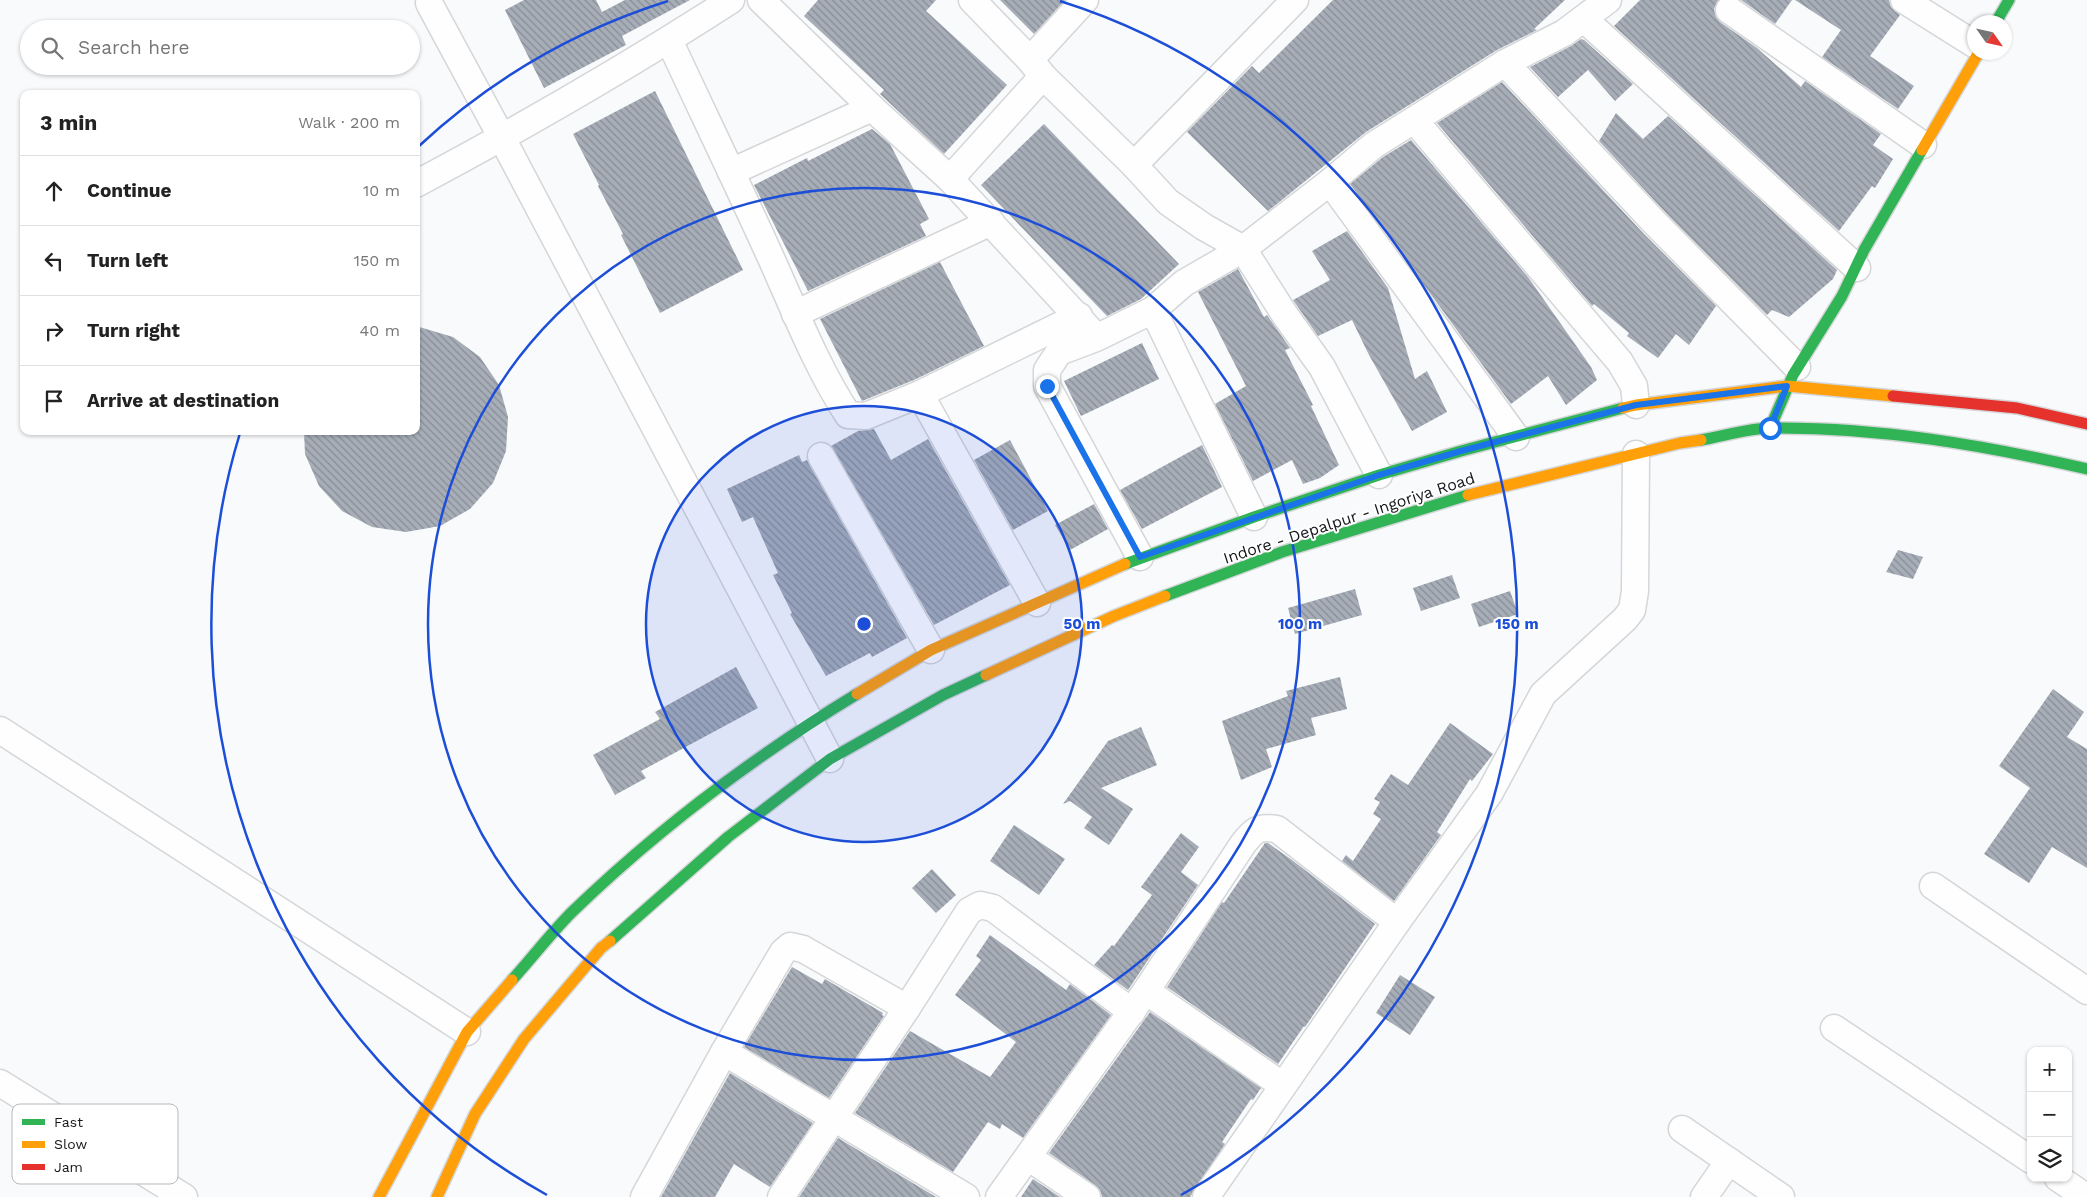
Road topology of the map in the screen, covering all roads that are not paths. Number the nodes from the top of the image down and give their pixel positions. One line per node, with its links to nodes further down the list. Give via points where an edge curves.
1 (731, 0): 13 (street)
2 (761, 0): 18 (street)
3 (972, 0): 17 (street)
4 (1085, 0): 17 (street)
5 (1294, 0): 22 (street)
6 (1608, 0): 12 (street)
7 (1904, 0): 14 (street)
8 (2009, 0): 11 (main road)
9 (429, 3): 20 (street)
10 (1729, 10): 21 (street)
11 (2000, 15)
12 (1584, 19): 16 (street); 29 (street)
13 (669, 40): 20 (street); 23 (street)
14 (1967, 40)
15 (1974, 60): 21 (main road)
16 (1505, 63): 19 (street); 34 (street)
17 (1036, 68): 22 (street); 24 (street)
18 (872, 108): 23 (street); 24 (street)
19 (1415, 121): 26 (street, via 1374,145); 36 (street, via 1620,362 1634,386)
20 (502, 138): 25 (street); 48 (street)
21 (1923, 145): 29 (main road)
22 (1134, 164): 28 (street, via 1168,202)
23 (731, 172): 31 (street)
24 (950, 179): 27 (street)
25 (420, 182)
26 (1330, 182): 28 (street); 39 (street)
27 (992, 222): 31 (street); 32 (street)
28 (1243, 249): 30 (street, via 1184,284); 43 (street, via 1322,367)
29 (1857, 268): 34 (main road)
30 (1153, 310): 33 (street); 44 (street)
31 (795, 314): 35 (street, via 848,415 866,416)
32 (1079, 316): 33 (street); 35 (street)
33 (1096, 338): 45 (street, via 1059,352 1047,370 1047,386)
34 (1792, 376): 36 (main road, Indore - Depalpur - Ingoriya Road); 37 (main road, Indore - Depalpur - Ingoriya Road, via 2017,408); 38 (main road)
35 (920, 394): 46 (street)
36 (1636, 405): 39 (main road, Indore - Depalpur - Ingoriya Road)
37 (2087, 424)
38 (1770, 428): 40 (main road, Indore - Depalpur - Ingoriya Road); 42 (main road, Indore - Depalpur - Ingoriya Road, via 1900,434)
39 (1516, 437): 43 (main road, Indore - Depalpur - Ingoriya Road)
40 (1636, 454): 50 (main road, Indore - Depalpur - Ingoriya Road, via 1469,495 1282,552 1114,616 943,695); 52 (street, via 1635,591 1632,610 1543,694 1489,794)
41 (821, 456): 47 (street)
42 (2087, 469)
43 (1379, 475): 44 (main road, Indore - Depalpur - Ingoriya Road)
44 (1254, 517): 45 (main road, Indore - Depalpur - Ingoriya Road)
45 (1140, 557): 46 (main road, Indore - Depalpur - Ingoriya Road)
46 (1038, 603): 47 (main road, Indore - Depalpur - Ingoriya Road)
47 (932, 650): 48 (main road, Indore - Depalpur - Ingoriya Road)
48 (811, 722): 50 (street); 57 (main road, Indore - Depalpur - Ingoriya Road, via 670,824 585,900)
49 (0, 730): 57 (street)
50 (830, 759): 71 (main road, Indore - Depalpur - Ingoriya Road, via 728,836 602,948 524,1038 475,1114)
51 (1933, 886): 53 (street)
52 (1397, 922): 54 (street, via 1277,829 1265,827 1253,832 1243,844); 60 (street)
53 (2087, 990)
54 (1139, 1002): 55 (street, via 993,908 980,905 969,911); 60 (street); 64 (street)
55 (907, 1008): 58 (street, via 803,949 790,946 783,952); 62 (street)
56 (1834, 1028): 65 (street)
57 (467, 1032): 70 (main road, Indore - Depalpur - Ingoriya Road)
58 (724, 1052): 62 (street); 72 (street)
59 (0, 1083): 61 (street)
60 (1282, 1085): 77 (street)
61 (34, 1104)
62 (833, 1118): 73 (street); 74 (street)
63 (1682, 1129): 66 (street)
64 (1028, 1157): 75 (street); 76 (street)
65 (2027, 1157)
66 (1729, 1161): 78 (street); 79 (street)
67 (2064, 1182): 80 (street)
68 (163, 1184): 69 (street)
69 (184, 1197)
70 (380, 1197)
71 (437, 1197)
72 (644, 1197)
73 (781, 1197)
74 (966, 1197)
75 (999, 1197)
76 (1087, 1197)
77 (1206, 1197)
78 (1704, 1197)
79 (1781, 1197)
80 (2086, 1197)

